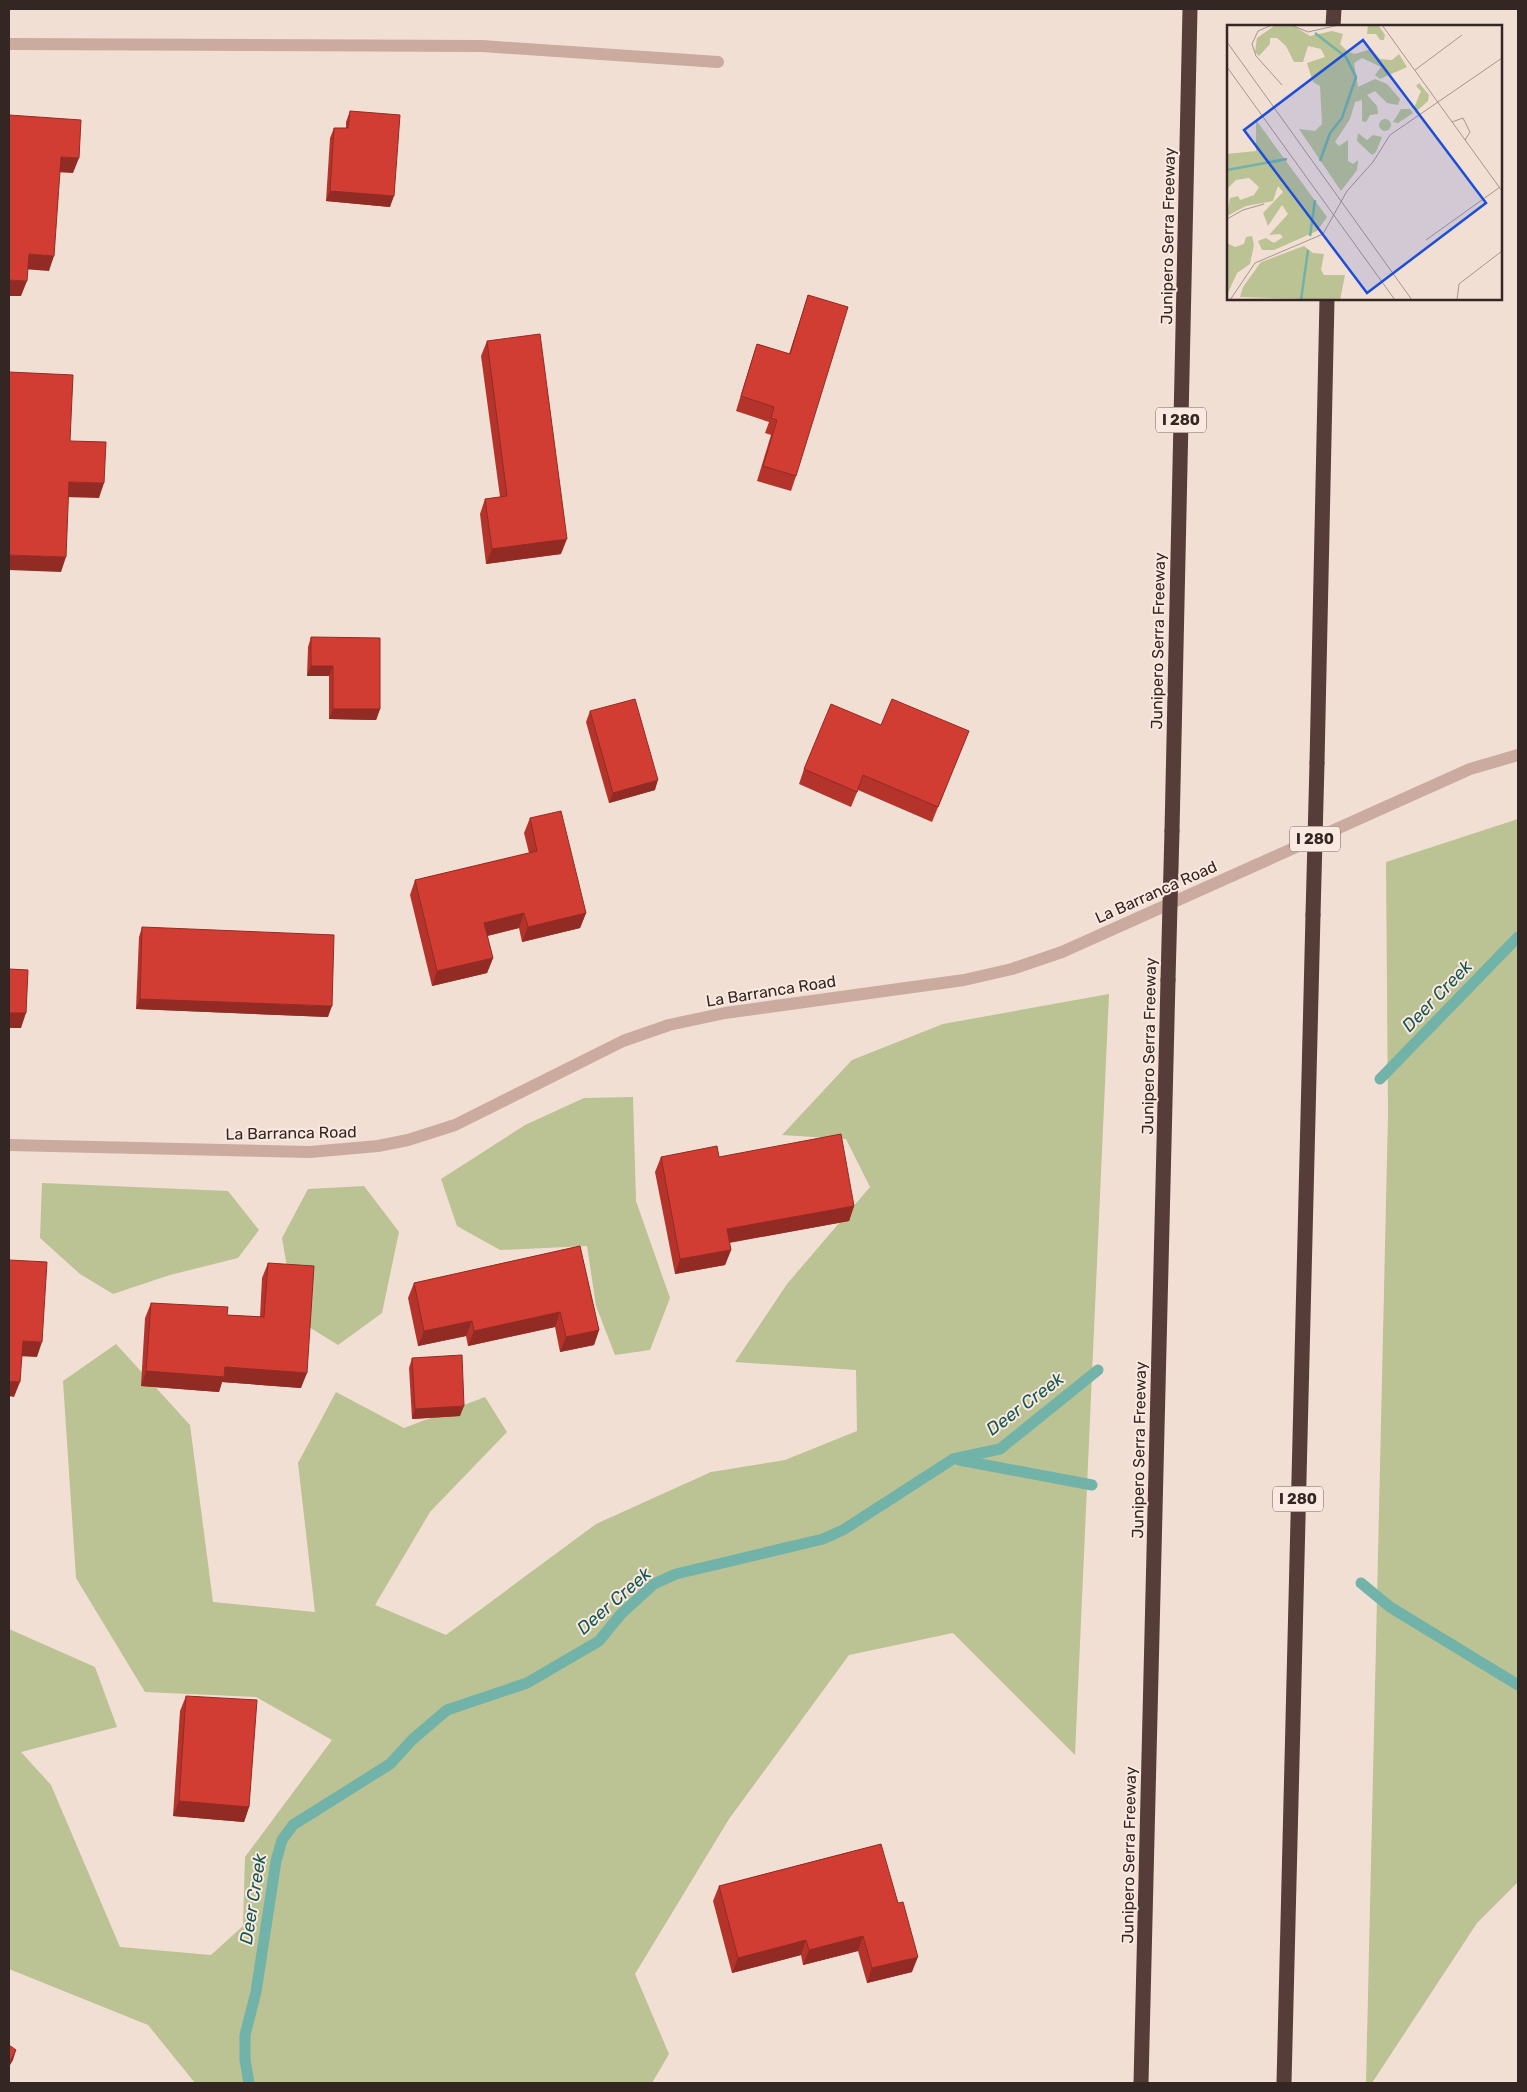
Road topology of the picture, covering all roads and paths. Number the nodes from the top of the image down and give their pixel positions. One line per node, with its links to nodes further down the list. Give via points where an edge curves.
1 (1190, 9): 9 (highway, Junipero Serra Freeway / I 280, bridge)
2 (1334, 9): 3 (highway)
3 (1333, 25)
4 (9, 44): 5 (street, via 482,46)
5 (718, 62)
6 (1327, 300): 10 (highway, I 280, bridge)
7 (1518, 755): 8 (street, La Barranca Road, via 1470,769 1054,955 964,980 724,1014 669,1025 624,1041 455,1125 408,1140 364,1148 310,1152)
8 (9, 1145)
9 (1141, 2083)
10 (1284, 2083)

